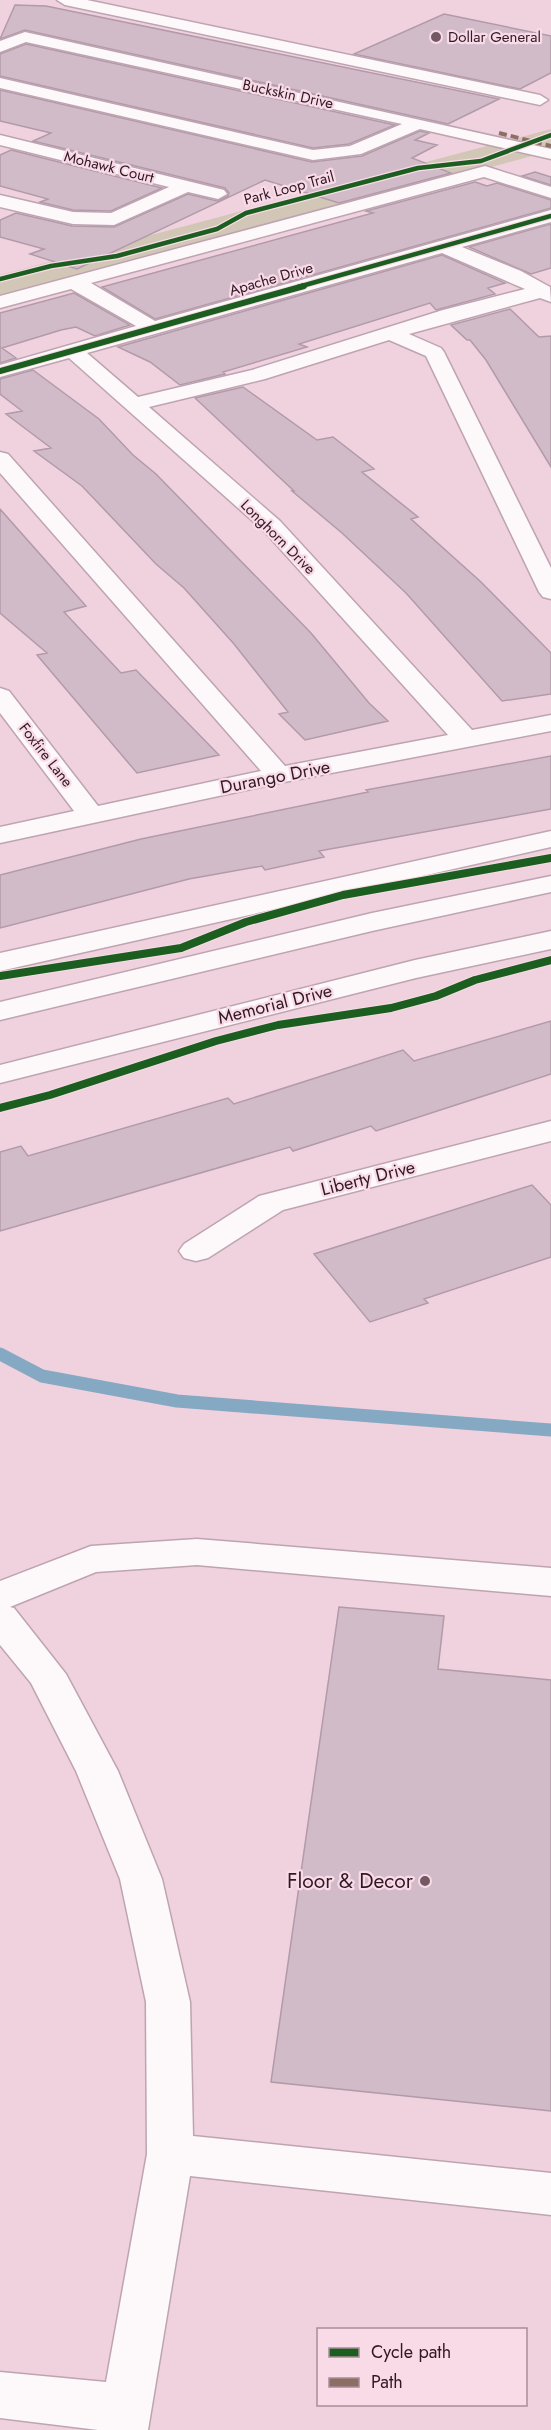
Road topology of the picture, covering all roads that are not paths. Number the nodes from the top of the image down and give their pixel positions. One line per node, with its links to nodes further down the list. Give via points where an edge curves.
1 (65, 0): 2 (street)
2 (181, 24): 4 (street); 6 (street)
3 (0, 47): 4 (street, Buckskin Drive, via 25,37)
4 (107, 55): 7 (street, Buckskin Drive)
5 (0, 83): 7 (street, via 313,155 331,156 364,149)
6 (546, 98): 8 (street)
7 (418, 123): 8 (street, Buckskin Drive)
8 (469, 134): 10 (street, Buckskin Drive)
9 (0, 140): 11 (street, Mohawk Court)
10 (551, 154)
11 (187, 186): 13 (street, Mohawk Court); 14 (street, via 114,219 73,218)
12 (551, 193): 17 (street, via 485,171)
13 (218, 194)
14 (0, 201)
15 (551, 216): 16 (street, Apache Drive)
16 (443, 246): 18 (street, via 514,275); 20 (street, Apache Drive)
17 (74, 282): 19 (street); 20 (street)
18 (547, 294): 21 (street, via 450,314)
19 (0, 302)
20 (153, 328): 22 (street, Apache Drive)
21 (391, 333): 24 (street, via 258,375); 26 (street, via 434,352)
22 (73, 351): 23 (street, Apache Drive); 24 (street, Longhorn Drive)
23 (0, 371)
24 (135, 404): 29 (street, Longhorn Drive, via 272,526)
25 (0, 459): 30 (street)
26 (551, 592)
27 (0, 696): 31 (street, Foxfire Lane)
28 (551, 723): 29 (street, Durango Drive)
29 (467, 740): 30 (street, Durango Drive)
30 (279, 775): 31 (street, Durango Drive)
31 (91, 815): 32 (street, Durango Drive)
32 (0, 835)
33 (551, 839): 36 (street)
34 (551, 884): 37 (street, via 361,924)
35 (551, 940): 38 (street, Memorial Drive, via 415,969)
36 (0, 962)
37 (0, 1011)
38 (0, 1074)
39 (551, 1131): 40 (street, Liberty Drive, via 271,1203)
40 (196, 1251)
41 (551, 1582): 42 (street, via 197,1552 92,1559)
42 (0, 1596)
43 (0, 1618): 44 (street, via 46,1674 97,1771 141,1879 168,2002)
44 (170, 2154): 45 (street); 47 (street)
45 (551, 2194)
46 (0, 2395): 47 (street)
47 (125, 2419)

